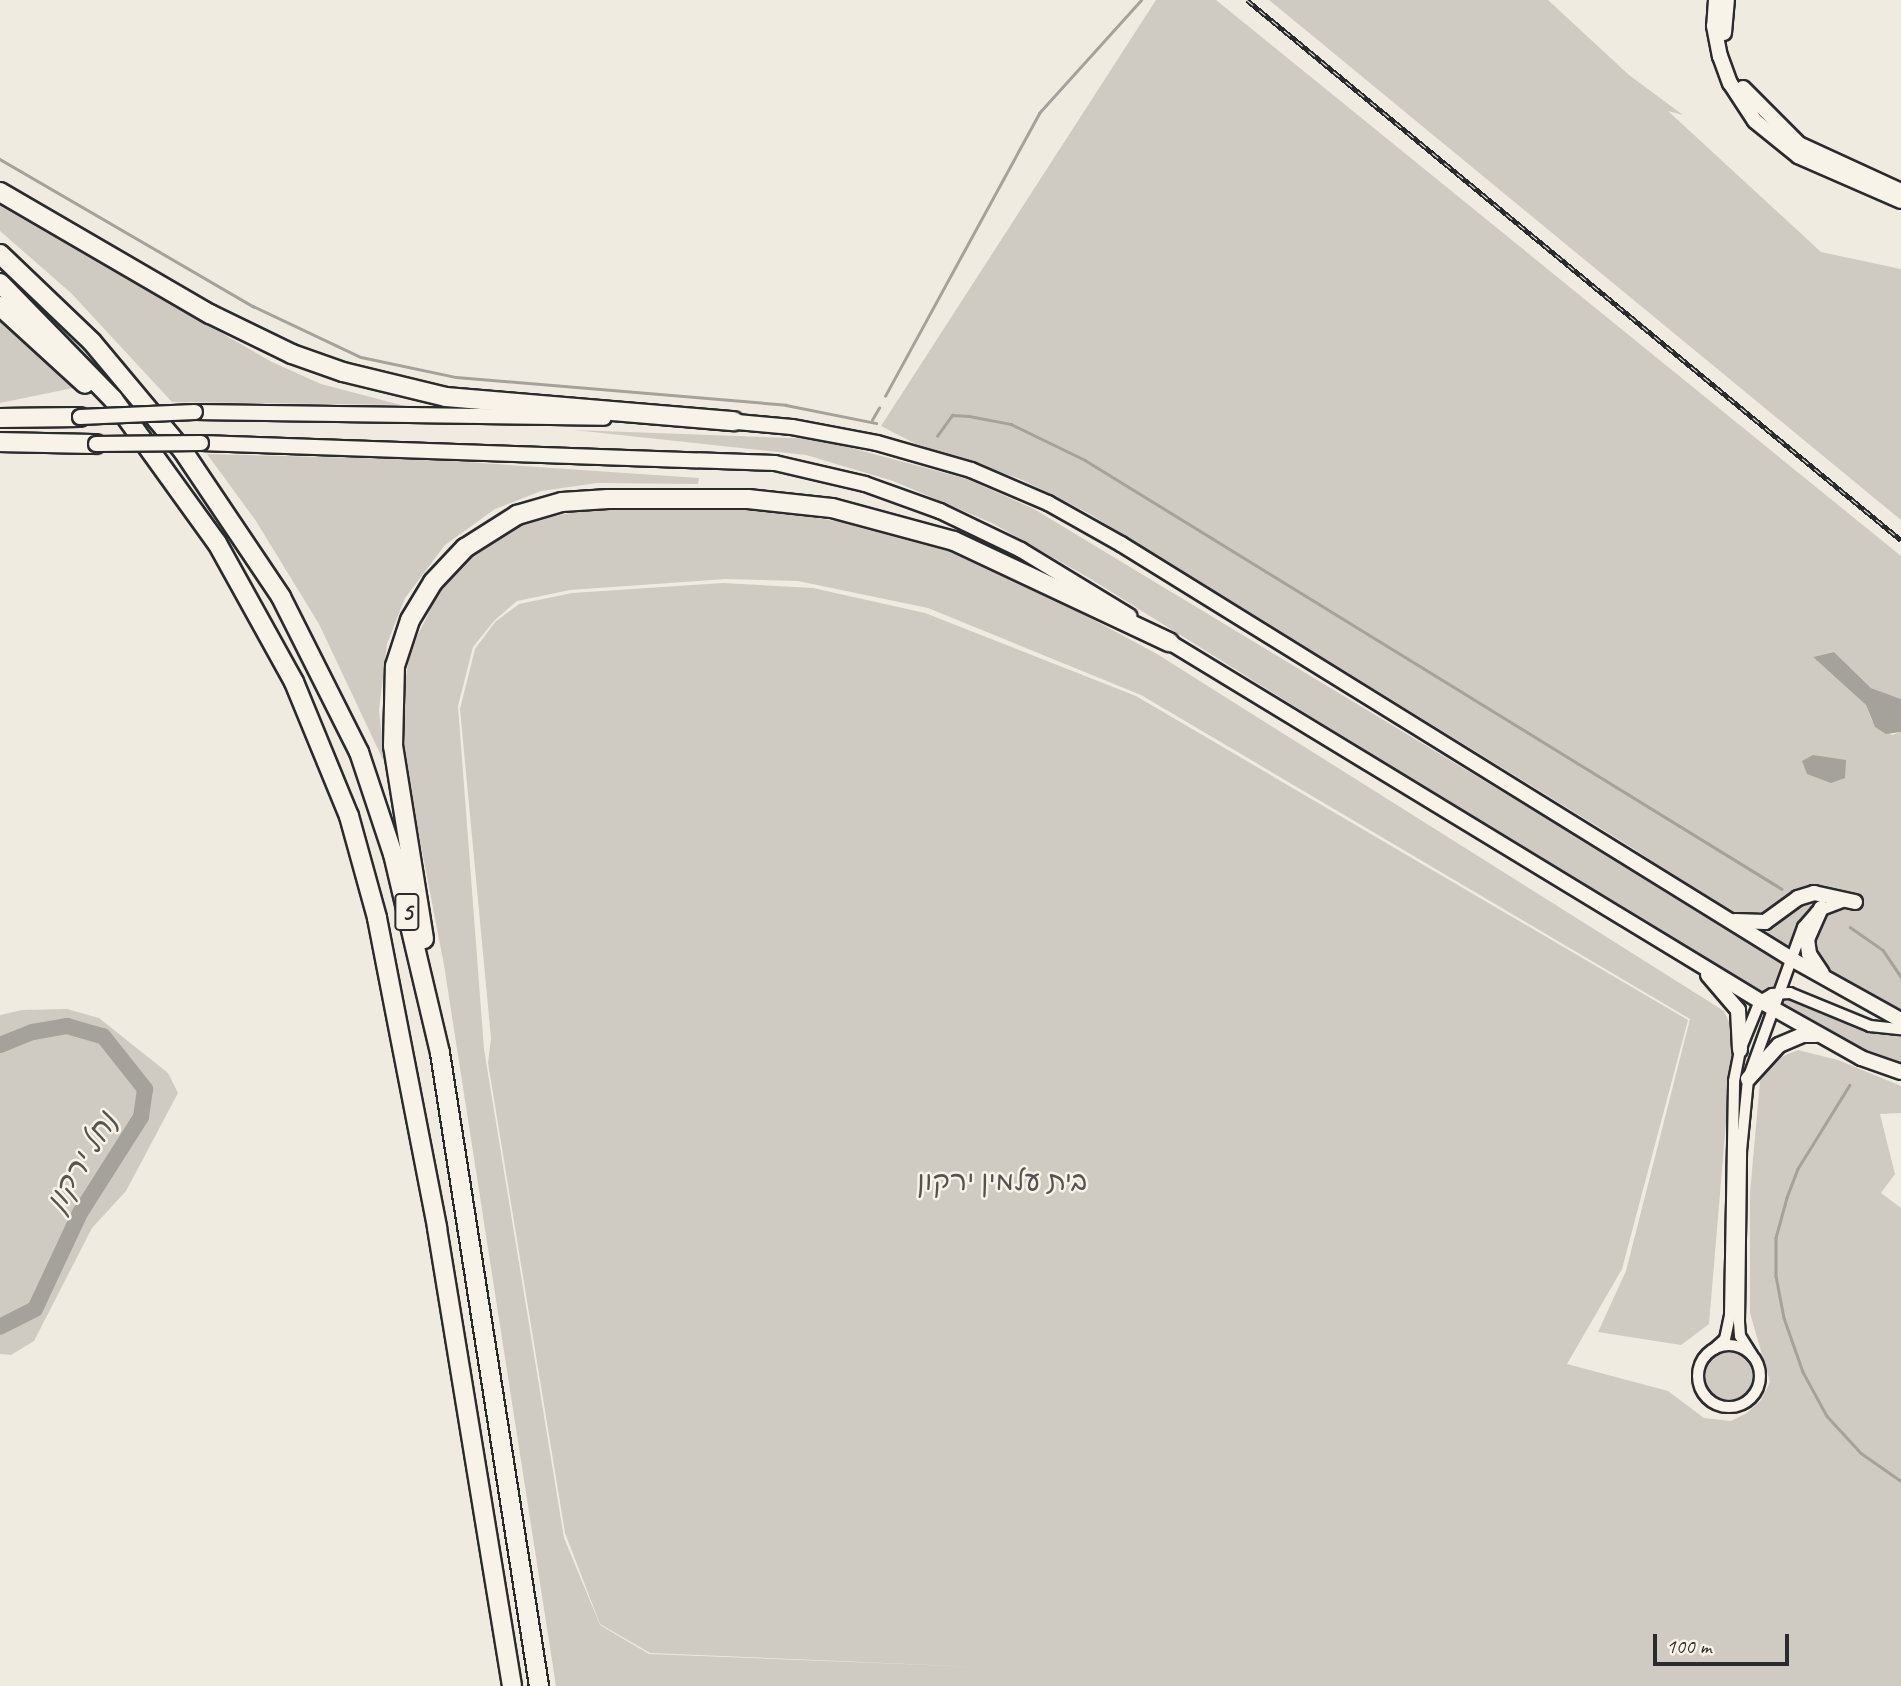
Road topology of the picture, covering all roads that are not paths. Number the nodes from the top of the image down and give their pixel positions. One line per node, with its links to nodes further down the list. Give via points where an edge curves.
1 (1716, 0): 3 (main road, via 1714,26 1730,83 1755,121)
2 (1727, 0): 3 (main road, via 1723,26 1739,82)
3 (1799, 150): 4 (main road); 6 (main road)
4 (1901, 191)
5 (0, 192): 12 (highway, via 236,328 356,376 472,400)
6 (1901, 201)
7 (0, 254): 29 (highway, 5, via 71,320 148,405 238,530 310,649 346,722 384,821)
8 (0, 283): 15 (highway, 5, via 95,378)
9 (0, 306): 15 (highway)
10 (80, 417): 11 (highway); 12 (main road, bridge, via 194,412)
11 (0, 418)
12 (734, 421): 19 (main road, via 877,443 971,470 1048,503)
13 (0, 442): 14 (highway)
14 (96, 444): 16 (main road, bridge, via 746,459 804,469 890,492 996,536)
15 (156, 455): 34 (highway, 5, via 232,568 294,682 331,767 367,877 437,1228)
16 (1169, 642): 20 (main road); 29 (highway, via 954,541 832,508 748,499 583,499 546,505 502,523 465,548 433,582 404,634 394,675 393,746)
17 (1855, 902): 18 (street); 19 (main road, via 1814,893 1760,923)
18 (1821, 908): 21 (street, via 1803,927); 22 (main road, via 1808,930 1807,947 1816,967)
19 (1720, 915): 21 (main road)
20 (1685, 956): 24 (main road); 28 (main road, via 1738,1010)
21 (1793, 960): 22 (main road); 23 (street)
22 (1833, 983): 25 (main road)
23 (1778, 993): 24 (street); 26 (street, via 1809,998 1870,1026)
24 (1766, 1004): 27 (main road); 28 (street); 31 (street)
25 (1901, 1020)
26 (1901, 1029)
27 (1819, 1036): 30 (main road); 31 (main road, via 1802,1035 1779,1045)
28 (1740, 1050): 32 (street, via 1734,1081 1730,1315 1725,1339)
29 (439, 1053): 35 (highway, 5)
30 (1901, 1072)
31 (1748, 1079): 33 (street, via 1741,1151 1739,1322 1740,1336)
32 (1714, 1349): 33 (street, via 1738,1346); 33 (street, via 1702,1361 1698,1380 1706,1398 1726,1408 1742,1405 1756,1391 1760,1372)
33 (1752, 1355)
34 (512, 1686)
35 (539, 1686)

